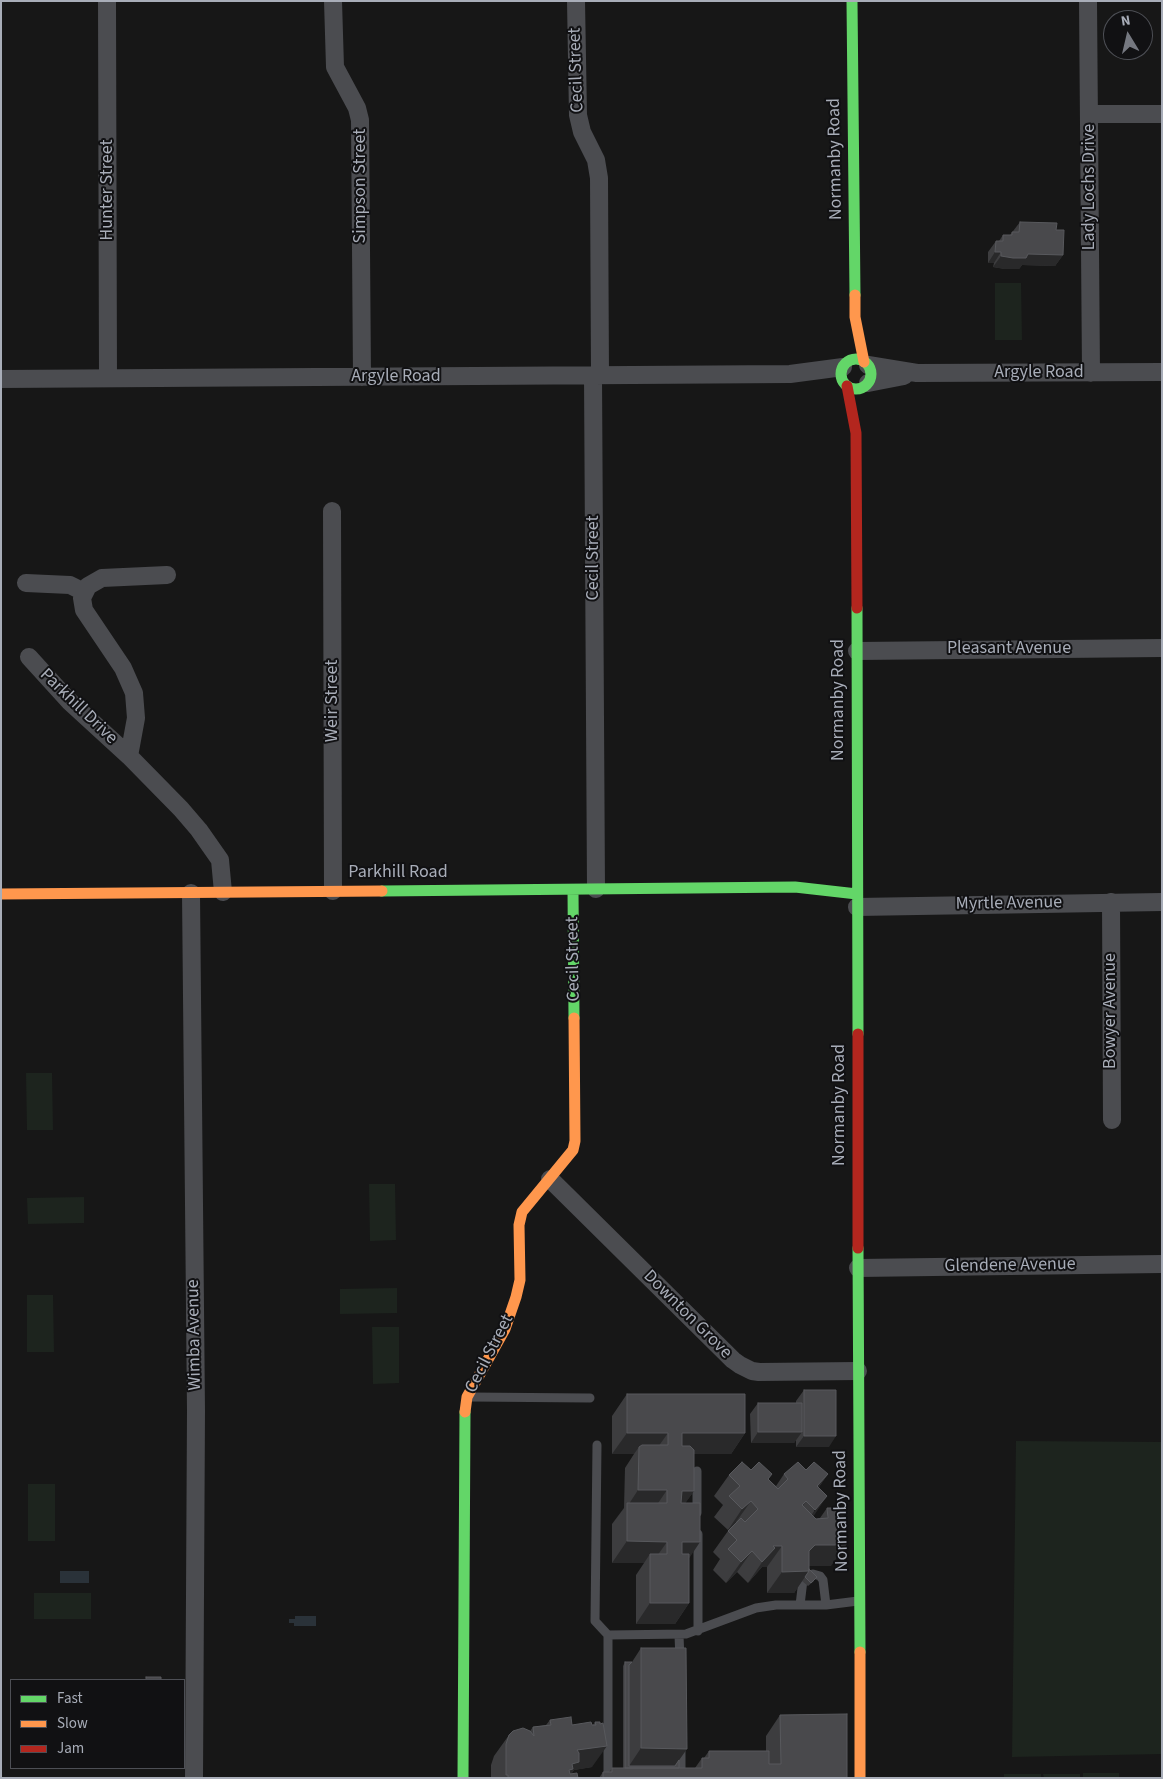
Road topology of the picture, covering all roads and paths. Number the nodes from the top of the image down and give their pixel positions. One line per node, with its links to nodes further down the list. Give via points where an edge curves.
1 (107, 1): 14 (street, Hunter Street)
2 (333, 1): 13 (street, Simpson Street, via 336,72 357,108 360,120)
3 (576, 1): 12 (street, Cecil Street, via 578,115 582,132 596,160 599,178)
4 (852, 1): 8 (street, Normanby Road)
5 (1088, 1): 6 (street, Lady Lochs Drive)
6 (1090, 114): 7 (street); 11 (street, Lady Lochs Drive)
7 (1162, 114)
8 (855, 317): 9 (street, Normanby Road); 16 (street, Normanby Road)
9 (846, 366): 12 (street, Argyle Road, via 790,374); 16 (street, via 856,389); 16 (street, via 855,360); 17 (street, Normanby Road)
10 (1162, 372): 11 (street, Argyle Road)
11 (1091, 373): 16 (street, Argyle Road, via 917,374)
12 (596, 376): 13 (street, Argyle Road); 29 (street, Cecil Street)
13 (362, 377): 14 (street, Argyle Road)
14 (108, 378): 15 (street, Argyle Road)
15 (1, 379)
16 (864, 383): 17 (street, Normanby Road)
17 (856, 433): 23 (street, Normanby Road)
18 (332, 512): 30 (street, Weir Street)
19 (167, 576): 21 (street, via 102,578)
20 (26, 582): 21 (street, via 70,585)
21 (84, 592): 25 (street, Parkhill Drive, via 84,610 123,668 134,693 136,718)
22 (1162, 648): 23 (street, Pleasant Avenue)
23 (857, 651): 26 (street, Normanby Road)
24 (29, 657): 25 (street, Parkhill Drive, via 69,701)
25 (129, 756): 31 (street, Parkhill Drive, via 199,830 206,842)
26 (849, 880): 27 (street, Parkhill Road); 34 (street, Normanby Road)
27 (795, 888): 29 (street, Parkhill Road); 34 (street, Parkhill Road)
28 (573, 890): 29 (street, Parkhill Road); 30 (street, Parkhill Road); 38 (street, Cecil Street, via 576,1130 573,1150)
29 (596, 890)
30 (333, 891): 31 (street, Parkhill Road)
31 (216, 892): 32 (street, Parkhill Road)
32 (190, 893): 33 (street, Parkhill Road); 55 (street, Wimba Avenue, via 196,1411)
33 (1, 894)
34 (857, 901): 35 (street, Myrtle Avenue); 40 (street, Normanby Road)
35 (1111, 902): 36 (street, Myrtle Avenue); 37 (street, Bowyer Avenue)
36 (1162, 902)
37 (1112, 1120)
38 (550, 1179): 41 (street, Downton Grove, via 740,1365 759,1372); 42 (street, Cecil Street, via 522,1212 520,1280 514,1305 505,1329)
39 (1162, 1264): 40 (street, Glendene Avenue)
40 (858, 1268): 41 (street, Normanby Road)
41 (858, 1371): 46 (street, Normanby Road)
42 (467, 1397): 43 (lane); 56 (street, Cecil Street, via 464,1419)
43 (590, 1398)
44 (597, 1445): 50 (lane, via 595,1621)
45 (697, 1471): 49 (lane)
46 (861, 1601): 48 (lane); 58 (street, Normanby Road)
47 (800, 1605): 48 (lane); 48 (lane, via 803,1580 813,1574 823,1580); 49 (lane, via 756,1608)
48 (826, 1605)
49 (698, 1631): 51 (lane)
50 (608, 1635): 51 (lane); 57 (lane)
51 (679, 1635): 52 (lane)
52 (680, 1666)
53 (681, 1732): 54 (lane)
54 (681, 1771)
55 (194, 1778)
56 (463, 1778)
57 (608, 1778)
58 (860, 1778)

